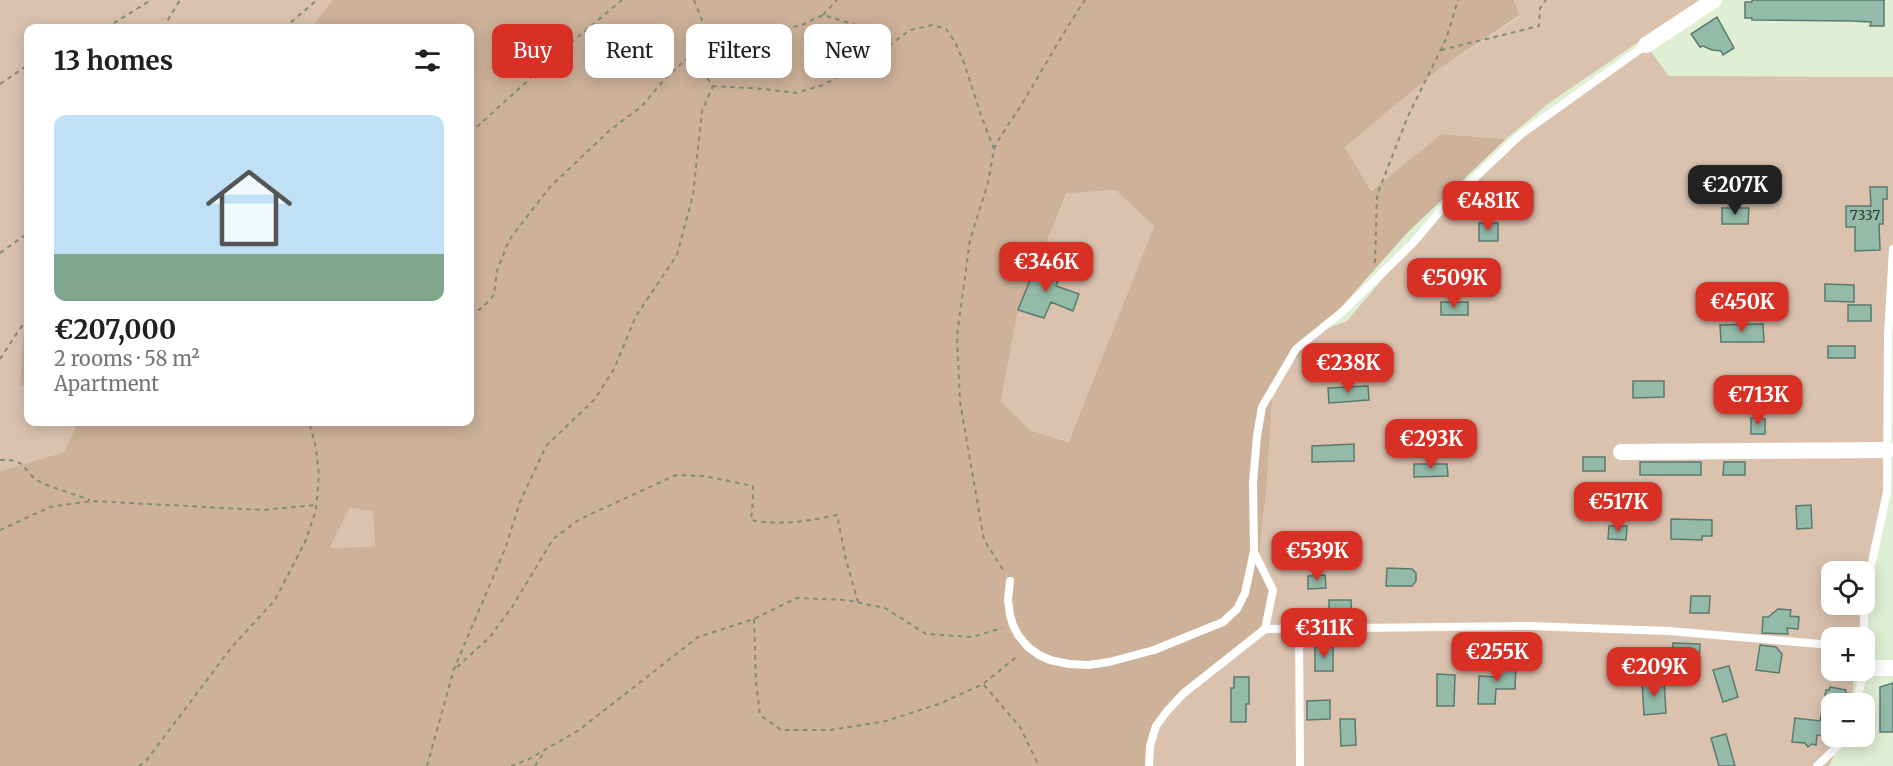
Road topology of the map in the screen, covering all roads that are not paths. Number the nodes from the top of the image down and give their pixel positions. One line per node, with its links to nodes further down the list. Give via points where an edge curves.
1 (1714, 0): 2 (street)
2 (1646, 45): 6 (lane, via 1520,135 1342,312 1296,350 1262,407 1253,483)
3 (1893, 249): 4 (lane)
4 (1888, 450): 5 (street); 7 (lane, via 1887,492)
5 (1621, 452)
6 (1254, 551): 8 (lane, via 1245,593 1237,609 1223,622 1154,650 1088,665 1050,660 1028,647 1013,625 1008,600); 9 (lane, via 1273,590)
7 (1872, 561)
8 (1010, 581)
9 (1265, 628): 10 (lane); 17 (lane, via 1167,711 1156,726)
10 (1299, 628): 11 (lane, via 1550,627 1670,631); 18 (lane)
11 (1821, 644)
12 (1893, 657): 13 (street)
13 (1875, 658)
14 (1893, 668): 15 (street)
15 (1875, 669)
16 (1837, 747): 19 (lane)
17 (1149, 766)
18 (1300, 766)
19 (1817, 766)

